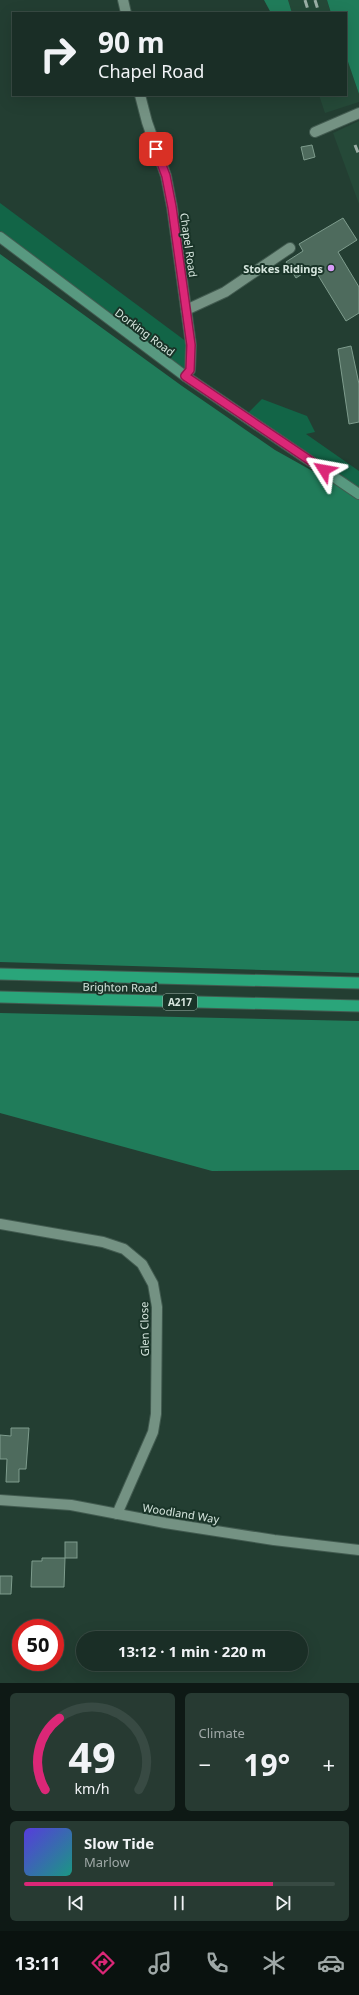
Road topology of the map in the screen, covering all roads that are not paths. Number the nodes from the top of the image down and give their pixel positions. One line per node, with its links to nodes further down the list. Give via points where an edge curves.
1 (123, 0): 2 (street)
2 (126, 12)
3 (140, 96): 8 (street, Chapel Road, via 166,176)
4 (359, 113): 5 (street)
5 (315, 132)
6 (0, 237): 9 (main road, Dorking Road)
7 (290, 248): 8 (street, via 225,292)
8 (186, 310): 9 (street, Chapel Road, via 192,358 190,370)
9 (185, 376): 10 (main road, Dorking Road)
10 (359, 494)
11 (0, 974): 12 (highway, Brighton Road / A217)
12 (359, 983)
13 (0, 997): 14 (highway, Brighton Road / A217)
14 (359, 1006)
15 (0, 1224): 17 (street, Glen Close, via 103,1242 124,1249 142,1264 153,1284 157,1307 156,1414 153,1432)
16 (0, 1500): 17 (street, Woodland Way, via 71,1505)
17 (117, 1514): 18 (street, Woodland Way, via 274,1540)
18 (359, 1550)

